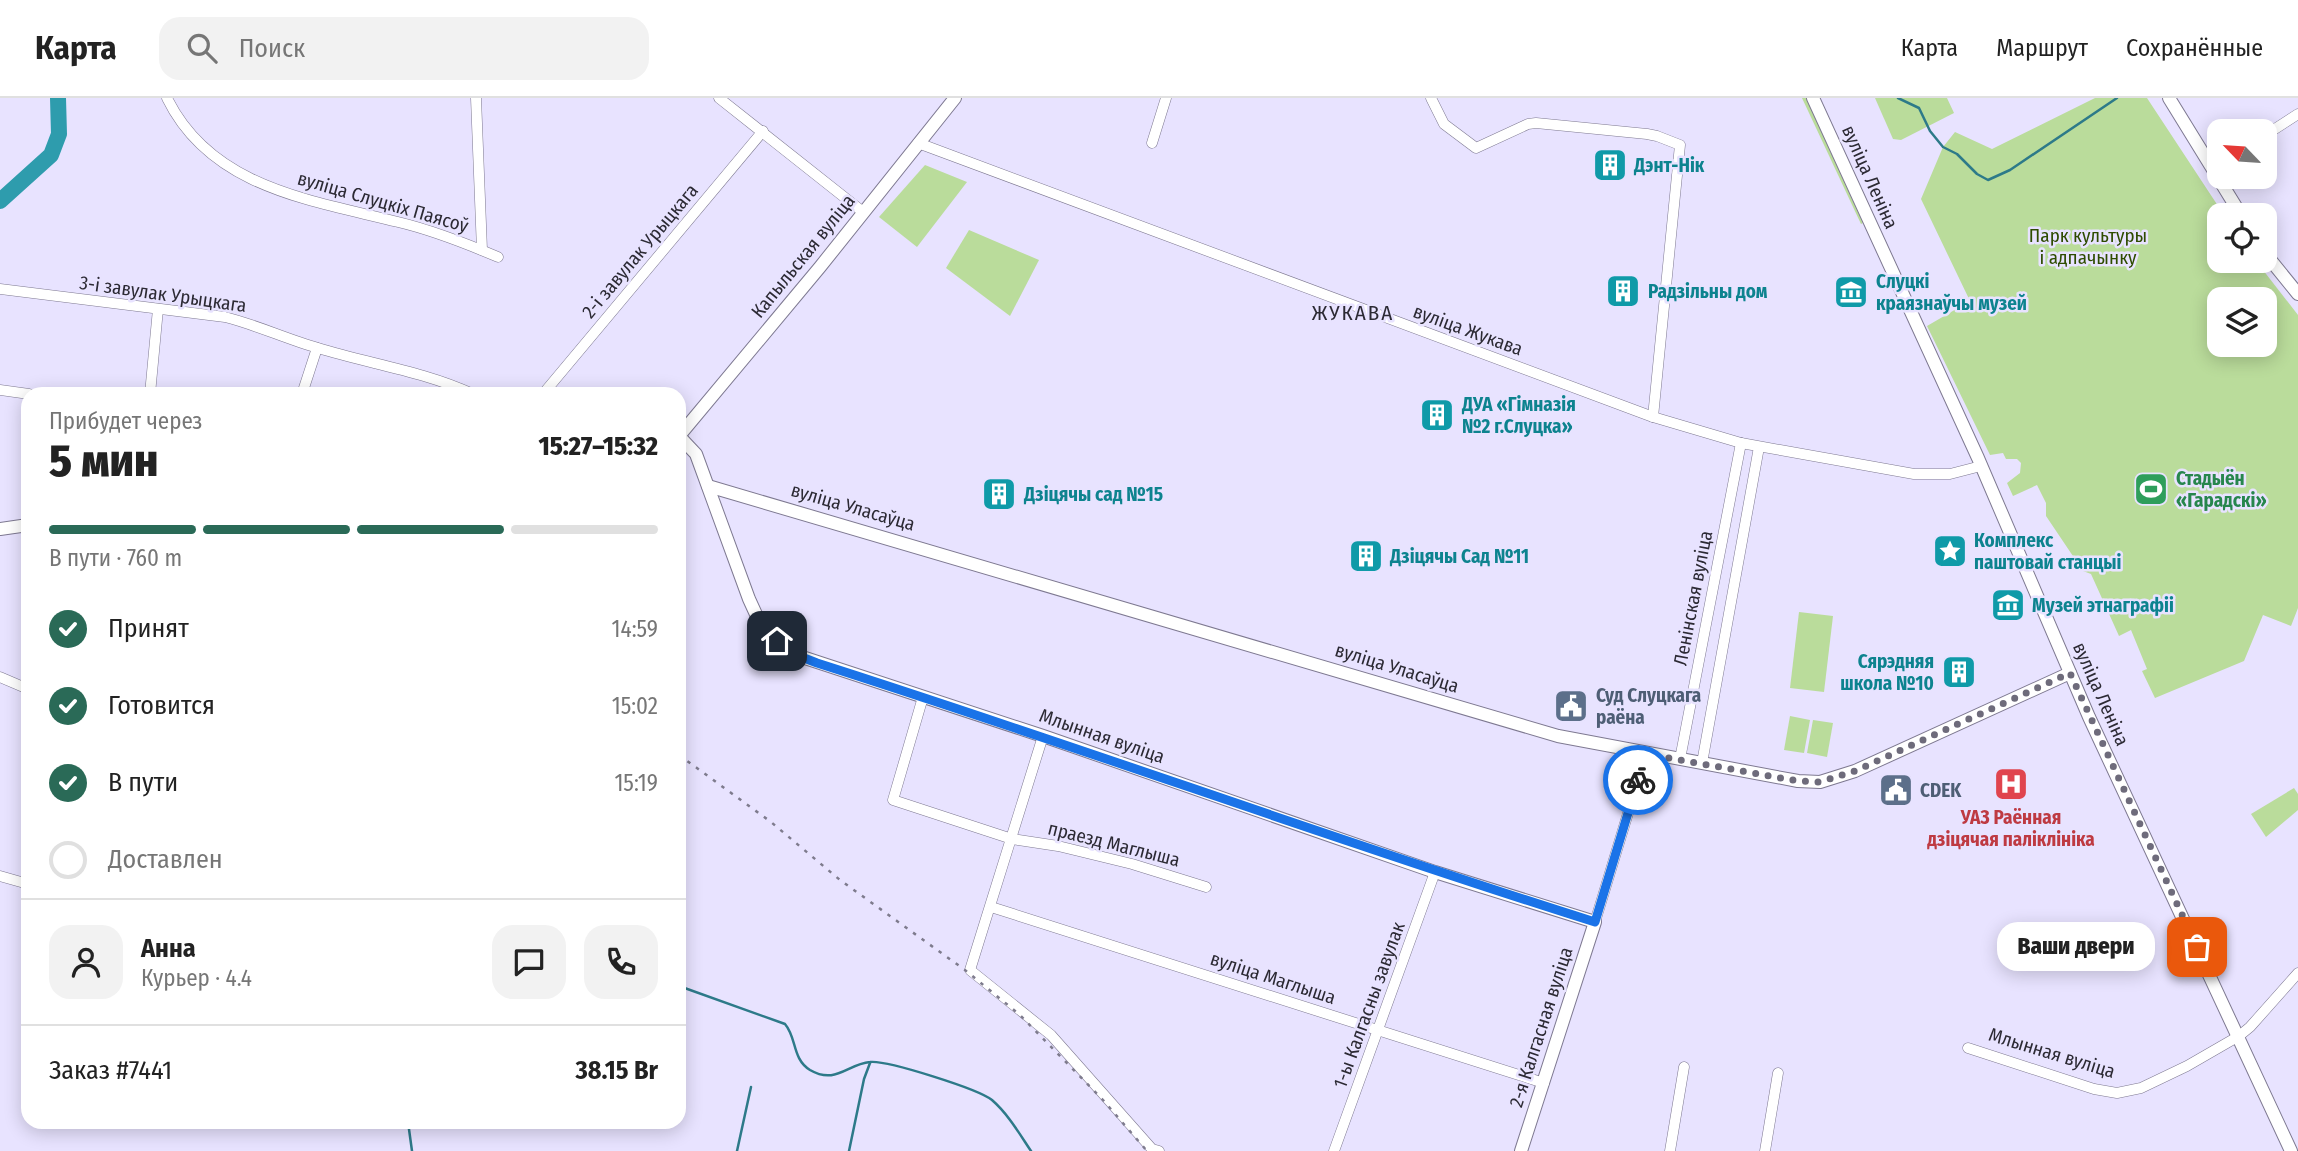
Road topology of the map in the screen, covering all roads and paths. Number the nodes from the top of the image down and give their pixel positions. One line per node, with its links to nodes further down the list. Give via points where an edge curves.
1 (167, 98): 16 (street, вуліца Слуцкіх Паясоў, via 184,127 236,171 315,203 409,225)
2 (476, 98): 16 (street)
3 (719, 98): 11 (street)
4 (955, 98): 12 (main road, Капыльская вуліца)
5 (1166, 98): 13 (street)
6 (1431, 98): 29 (street, via 1444,124 1476,148 1536,123 1657,136 1680,145)
7 (1813, 98): 34 (main road, вуліца Леніна)
8 (2169, 98): 14 (main road)
9 (2298, 114): 10 (street)
10 (2277, 128)
11 (763, 131): 15 (street); 26 (street, 2-і завулак Урыцкага)
12 (918, 142): 15 (main road, Капыльская вуліца); 29 (street, вуліца Жукава)
13 (1152, 143)
14 (2207, 153)
15 (863, 212): 30 (main road, Капыльская вуліца)
16 (482, 250): 17 (street, вуліца Слуцкіх Паясоў)
17 (498, 257)
18 (2277, 268): 20 (main road)
19 (0, 289): 21 (street, 3-і завулак Урыцкага)
20 (2298, 294)
21 (158, 309): 22 (street, 3-і завулак Урыцкага, via 236,320); 23 (street)
22 (317, 348): 24 (street); 25 (street, 3-і завулак Урыцкага)
23 (151, 387)
24 (304, 387)
25 (453, 387)
26 (549, 387)
27 (0, 390): 28 (street)
28 (21, 393)
29 (1653, 417): 32 (street, вуліца Жукава)
30 (686, 427)
31 (686, 443): 35 (main road, Млынная вуліца, via 696,454)
32 (1741, 443): 33 (street, вуліца Жукава); 44 (street, Ленінская вуліца)
33 (1759, 447): 34 (street, вуліца Жукава, via 1914,474 1950,474); 45 (street, Ленінская вуліца)
34 (1981, 466): 38 (main road, вуліца Леніна)
35 (708, 486): 41 (main road, Млынная вуліца, via 749,599 760,623 777,641 799,656); 43 (main road, вуліца Уласаўца, via 1558,736)
36 (21, 525): 37 (main road)
37 (0, 529)
38 (2070, 673): 45 (main road, вуліца Уласаўца, via 1855,771 1820,782); 55 (main road, вуліца Леніна)
39 (0, 677): 40 (street)
40 (21, 686)
41 (923, 698): 42 (main road, Млынная вуліца); 46 (street, праезд Маглыша, via 893,800)
42 (1042, 736): 46 (street); 47 (main road, Млынная вуліца)
43 (1646, 754): 44 (main road, вуліца Уласаўца); 52 (street, 2-я Калгасная вуліца)
44 (1680, 759): 45 (main road, вуліца Уласаўца)
45 (1702, 763)
46 (1012, 838): 50 (street, праезд Маглыша, via 1132,864); 51 (street)
47 (1435, 872): 52 (main road, Млынная вуліца); 54 (street, 1-ы Калгасны завулак)
48 (0, 876): 49 (street)
49 (21, 882)
50 (1206, 887)
51 (991, 907): 54 (street, вуліца Маглыша); 60 (street, via 970,970 1051,1035)
52 (1595, 922): 59 (main road, 2-я Калгасная вуліца)
53 (2298, 973): 55 (street, Млынная вуліца)
54 (1379, 1030): 59 (street, вуліца Маглыша); 61 (street, 1-ы Калгасны завулак)
55 (2239, 1036): 56 (street, Млынная вуліца, via 2141,1088 2117,1093); 65 (main road, вуліца Леніна)
56 (1968, 1048)
57 (1684, 1067): 63 (street)
58 (1778, 1073): 64 (street)
59 (1544, 1083): 62 (main road, 2-я Калгасная вуліца)
60 (1155, 1150)
61 (1334, 1151)
62 (1521, 1151)
63 (1670, 1151)
64 (1765, 1151)
65 (2291, 1151)

